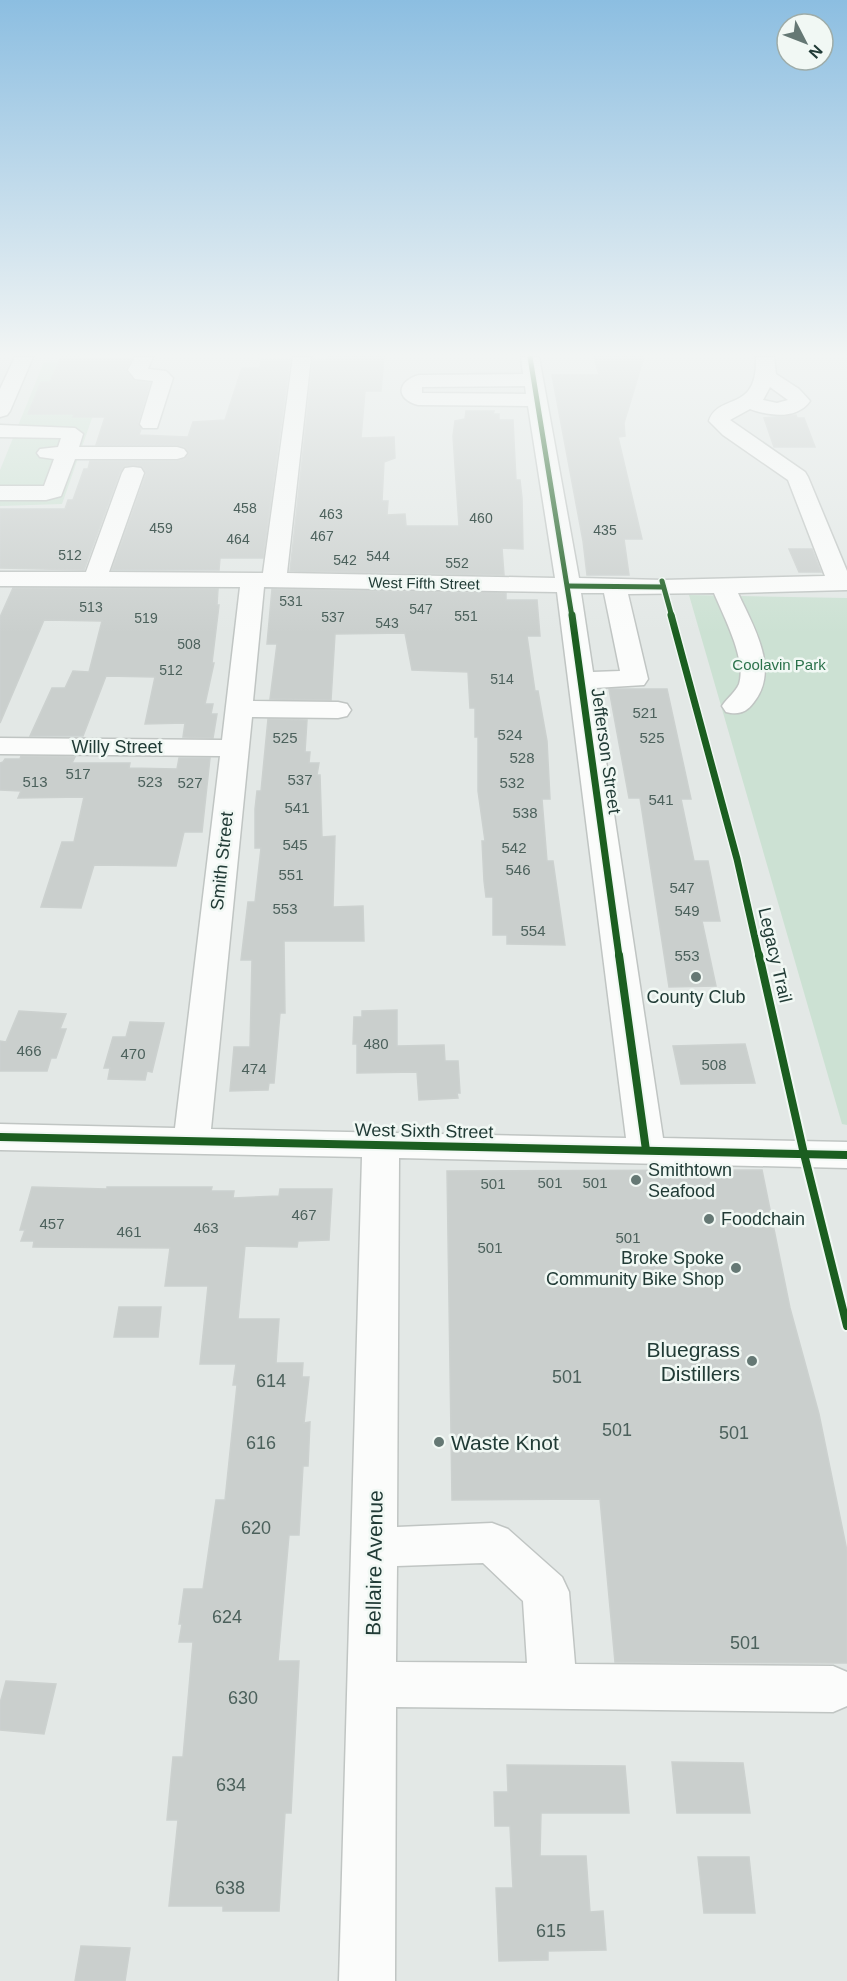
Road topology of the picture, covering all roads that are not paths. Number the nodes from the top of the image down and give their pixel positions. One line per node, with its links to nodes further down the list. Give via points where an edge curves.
1 (67, 449): 6 (street)
2 (286, 449): 12 (street, Smith Street)
3 (545, 449): 14 (street, Jefferson Street)
4 (758, 449): 13 (street, via 797,477)
5 (22, 453): 6 (street)
6 (66, 453): 7 (street); 9 (street, via 53,491)
7 (177, 453)
8 (133, 473): 11 (street)
9 (0, 494)
10 (0, 579): 11 (street, West Fifth Street)
11 (95, 579): 12 (street, West Fifth Street)
12 (263, 580): 14 (street, West Fifth Street); 19 (street, Smith Street)
13 (844, 583): 16 (street, West Fifth Street)
14 (568, 586): 15 (street, West Fifth Street); 17 (street, Jefferson Street)
15 (615, 586): 16 (street, West Fifth Street); 17 (street, via 635,679)
16 (723, 586): 18 (street, via 747,643 753,679 744,698)
17 (581, 680): 26 (street, Jefferson Street)
18 (735, 706)
19 (239, 709): 20 (street); 22 (street, Smith Street)
20 (338, 710)
21 (0, 746): 22 (street, Willy Street)
22 (235, 748): 24 (street, Smith Street)
23 (0, 1137): 24 (street, West Sixth Street)
24 (192, 1141): 25 (street, West Sixth Street)
25 (381, 1145): 26 (street, West Sixth Street); 28 (street, Bellaire Avenue)
26 (646, 1150): 27 (street, West Sixth Street)
27 (847, 1155)
28 (375, 1547): 29 (street, Bellaire Avenue); 30 (street, via 492,1543 546,1592)
29 (372, 1684): 30 (street); 32 (street, Bellaire Avenue)
30 (553, 1688): 31 (street)
31 (833, 1689)
32 (367, 1981)

